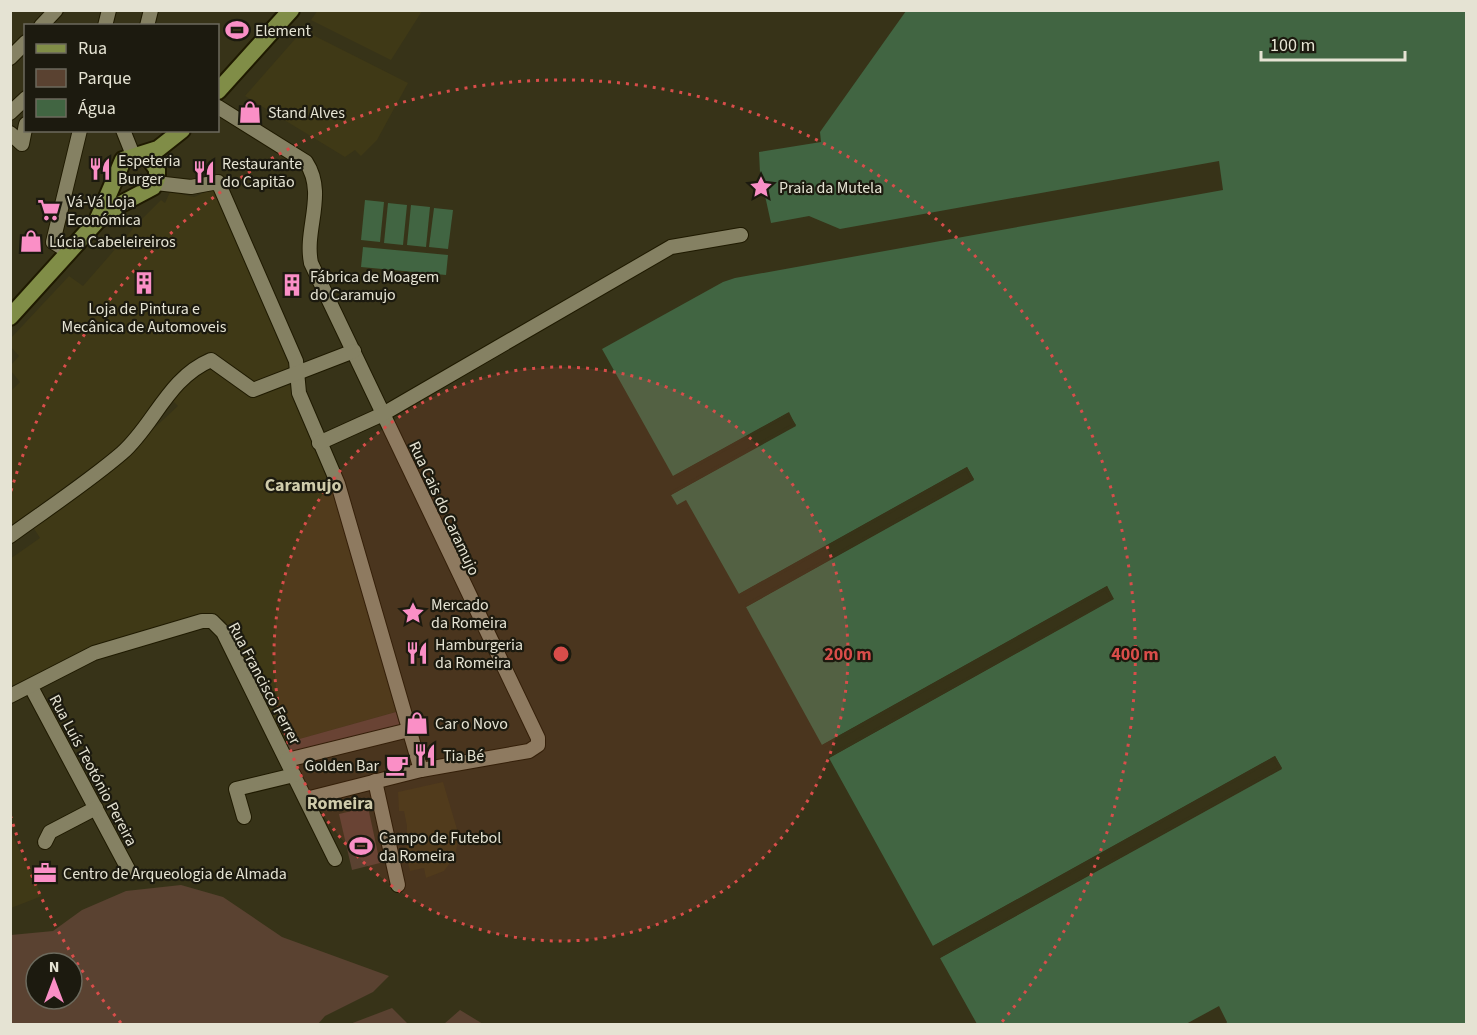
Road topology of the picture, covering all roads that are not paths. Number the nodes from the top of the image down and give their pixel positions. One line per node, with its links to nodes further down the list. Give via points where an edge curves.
1 (56, 10): 3 (street)
2 (291, 10): 6 (main road)
3 (43, 24)
4 (24, 44): 5 (street)
5 (10, 58)
6 (219, 90)
7 (24, 100): 9 (street)
8 (219, 109): 23 (street, Rua Cais do Caramujo, via 306,162 314,174 311,263)
9 (10, 113)
10 (24, 132): 13 (street, via 22,144)
11 (80, 132): 21 (street, via 53,242)
12 (124, 132): 15 (street)
13 (10, 133)
14 (179, 134): 15 (main road, via 151,152); 17 (main road)
15 (136, 155): 16 (main road, via 123,160); 17 (main road, via 149,158 155,165)
16 (118, 170): 18 (main road, via 124,190); 19 (main road)
17 (156, 181): 18 (main road, via 149,191); 24 (street, via 191,187 218,182 296,361)
18 (139, 195): 19 (main road)
19 (97, 221): 21 (main road)
20 (741, 235): 25 (street, via 671,247)
21 (69, 252): 22 (main road)
22 (10, 317)
23 (354, 351): 24 (street); 25 (street, Rua Cais do Caramujo)
24 (297, 372): 26 (street, via 299,393); 27 (street, via 253,390 211,360 203,363 173,388 124,452)
25 (383, 414): 26 (street); 32 (street, Rua Cais do Caramujo, via 537,734 537,745 529,751)
26 (319, 443): 30 (street, via 338,484)
27 (10, 536)
28 (32, 687): 29 (street, Rua Francisco Ferrer); 31 (street, Rua Francisco Ferrer, via 94,653 209,620 221,628); 36 (street, Rua Luís Teotónio Pereira)
29 (10, 696)
30 (409, 730): 31 (street); 32 (street)
31 (287, 759): 33 (street, Rua Francisco Ferrer)
32 (421, 770): 34 (street)
33 (294, 775): 35 (street, Rua Francisco Ferrer); 37 (street, via 236,789)
34 (375, 781): 35 (street); 41 (street)
35 (306, 799): 39 (street, Rua Francisco Ferrer)
36 (96, 808): 38 (street, via 50,832); 40 (street, Rua Luís Teotónio Pereira)
37 (244, 817)
38 (45, 842)
39 (335, 859)
40 (128, 868)
41 (398, 885)

